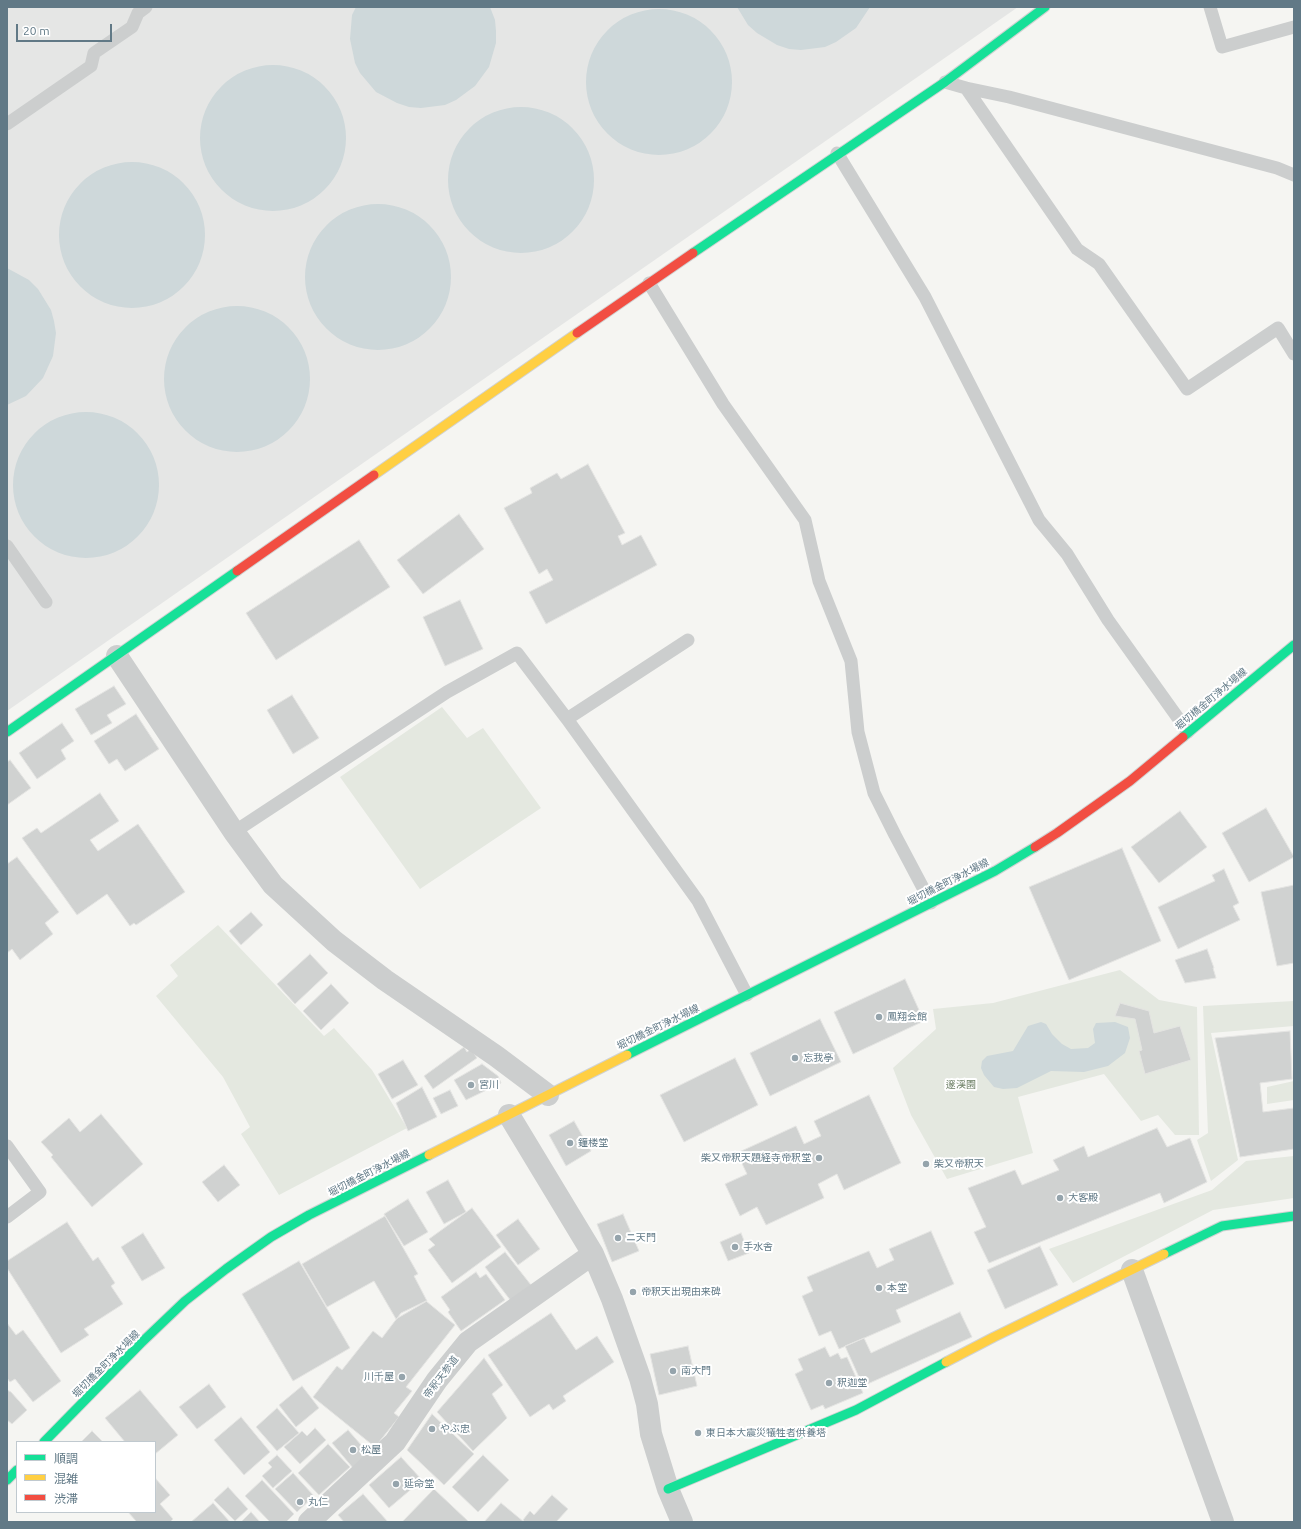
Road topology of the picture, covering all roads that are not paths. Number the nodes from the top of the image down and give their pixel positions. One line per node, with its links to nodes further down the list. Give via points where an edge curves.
1 (146, 7): 7 (lane, via 138,13 132,27 94,53 91,66)
2 (1045, 7): 5 (street)
3 (1210, 7): 4 (lane, via 1222,47)
4 (1294, 27)
5 (944, 82): 6 (lane); 8 (street)
6 (966, 88): 9 (lane, via 1277,168); 11 (lane, via 1077,249 1099,264 1187,389 1278,328)
7 (7, 124)
8 (837, 153): 10 (street); 19 (lane, via 925,297 1039,520 1067,554 1108,620)
9 (1294, 175)
10 (649, 283): 16 (street); 21 (lane, via 723,404 805,520 819,581 851,661 858,732 874,793)
11 (1294, 354)
12 (7, 546): 13 (lane)
13 (46, 602)
14 (688, 640): 17 (lane)
15 (1294, 644): 19 (street, 堀切橋金町浄水場線)
16 (117, 656): 18 (street); 20 (street)
17 (567, 719): 20 (lane, via 517,653 447,692); 22 (lane, via 698,901)
18 (7, 732)
19 (1188, 732): 21 (street, 堀切橋金町浄水場線, via 1130,781 1057,833 995,871)
20 (234, 832): 23 (street, via 273,885 334,941)
21 (931, 904): 22 (street, 堀切橋金町浄水場線)
22 (747, 996): 23 (street, 堀切橋金町浄水場線)
23 (548, 1095): 24 (street, 堀切橋金町浄水場線)
24 (509, 1115): 28 (street); 30 (street, 堀切橋金町浄水場線, via 309,1215 226,1268 185,1301 141,1343)
25 (7, 1146): 26 (lane, via 40,1192)
26 (7, 1216)
27 (1294, 1216): 29 (street, via 1222,1226)
28 (593, 1254): 33 (street, via 632,1355 647,1404 651,1434); 34 (street, 帝釈天参道, via 468,1342 437,1380 395,1442)
29 (1132, 1270): 33 (street, via 856,1410); 36 (street)
30 (45, 1441)
31 (16, 1471): 32 (street)
32 (7, 1480)
33 (668, 1489): 35 (street)
34 (309, 1522)
35 (682, 1522)
36 (1223, 1522)

